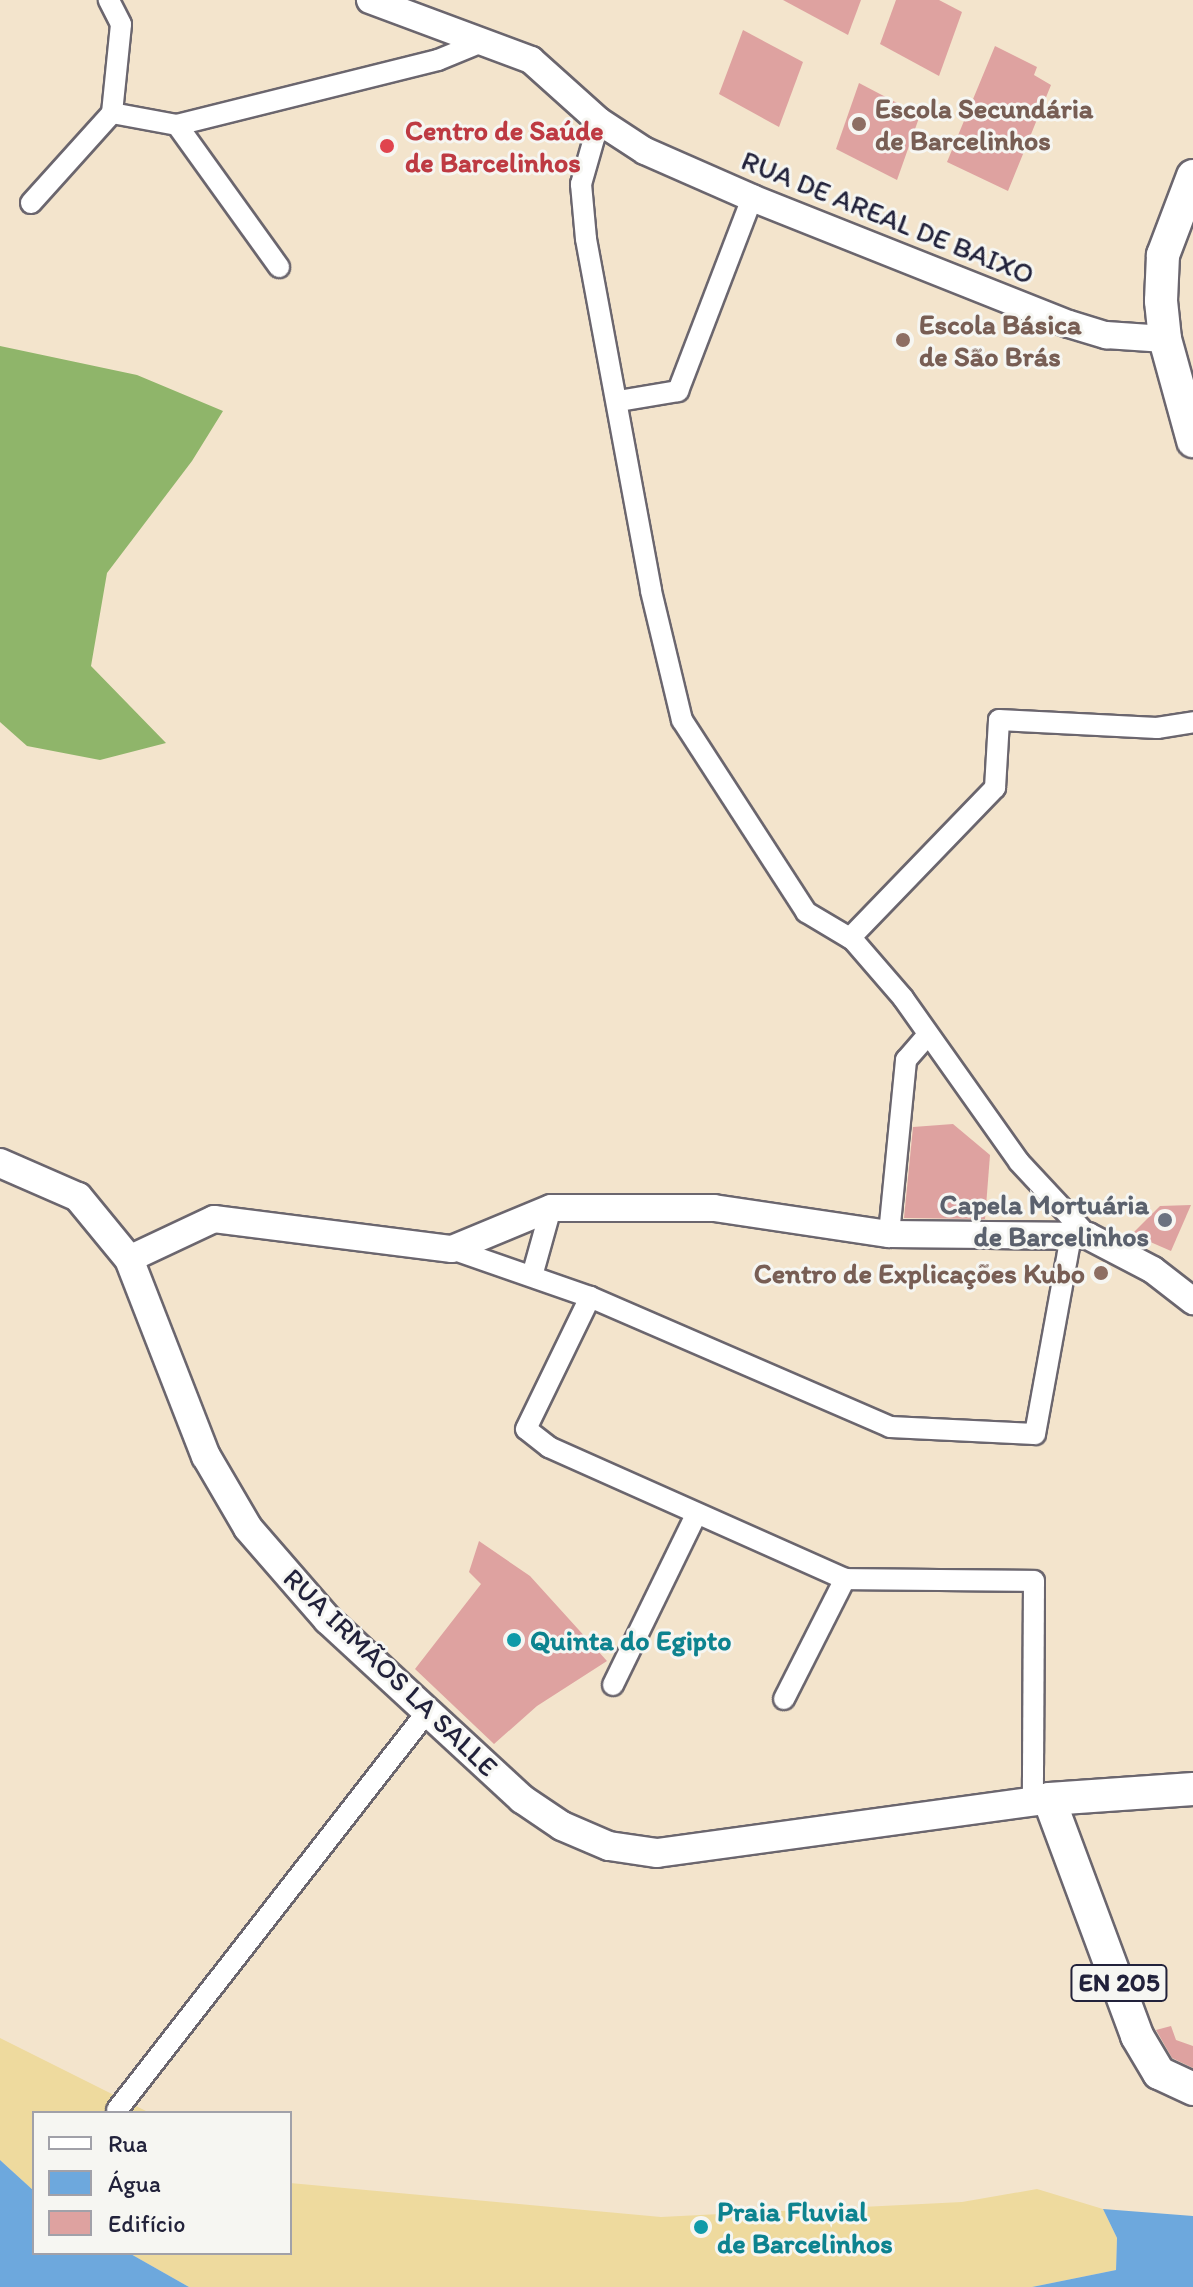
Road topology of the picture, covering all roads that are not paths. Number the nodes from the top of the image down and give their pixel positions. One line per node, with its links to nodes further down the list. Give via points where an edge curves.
1 (109, 0): 5 (street, via 121,24)
2 (370, 0): 3 (street, RUA DE AREAL DE BAIXO)
3 (404, 5): 4 (street, RUA DE AREAL DE BAIXO)
4 (484, 41): 6 (street, RUA DE AREAL DE BAIXO, via 548,71); 7 (street, via 438,60)
5 (112, 113): 7 (street); 10 (street)
6 (599, 121): 9 (street, RUA DE AREAL DE BAIXO, via 645,151); 13 (street, via 581,184 582,210)
7 (177, 125): 11 (street)
8 (1193, 176): 12 (main road, via 1163,255)
9 (752, 198): 12 (street, RUA DE AREAL DE BAIXO, via 1069,324 1106,335); 13 (street, via 678,391)
10 (31, 203)
11 (279, 267)
12 (1165, 339): 14 (main road)
13 (619, 401): 16 (street, via 651,591 682,720 806,912)
14 (1193, 441)
15 (1193, 722): 16 (street, via 1157,728 999,720 995,788)
16 (850, 938): 17 (street, via 903,998)
17 (926, 1037): 20 (street, via 906,1060); 21 (street)
18 (0, 1163): 23 (main road, RUA IRMÃOS LA SALLE, via 78,1197)
19 (551, 1208): 20 (street, via 714,1208); 22 (street); 24 (street)
20 (889, 1234): 21 (street)
21 (1079, 1236): 25 (street, via 1035,1434 890,1427); 26 (street, via 1153,1270)
22 (452, 1249): 23 (street, via 214,1219); 24 (street)
23 (129, 1259): 31 (main road, RUA IRMÃOS LA SALLE, via 206,1456 248,1528 328,1620)
24 (532, 1276): 25 (street)
25 (590, 1297): 27 (street, via 526,1429 532,1439)
26 (1193, 1301)
27 (696, 1515): 28 (street); 29 (street)
28 (845, 1579): 30 (street); 33 (street, via 1034,1581)
29 (613, 1685)
30 (784, 1699)
31 (427, 1712): 33 (main road, RUA IRMÃOS LA SALLE, via 522,1799 562,1826 609,1846 657,1853); 35 (street)
32 (1193, 1789): 33 (main road)
33 (1041, 1800): 34 (main road, EN 205, via 1137,2036 1159,2073)
34 (1193, 2089)
35 (117, 2110)

